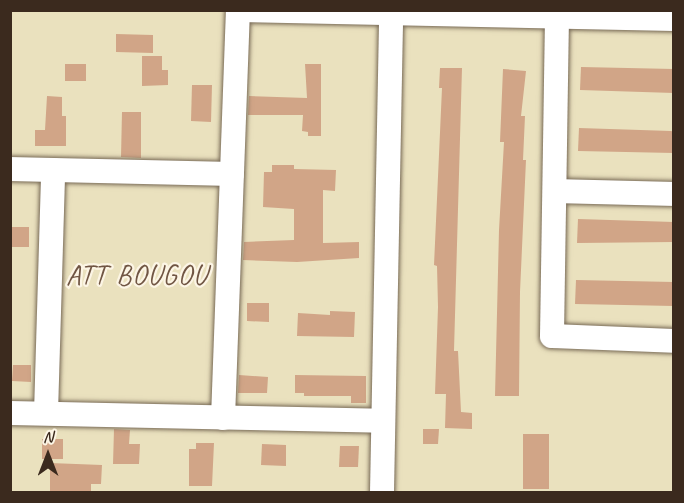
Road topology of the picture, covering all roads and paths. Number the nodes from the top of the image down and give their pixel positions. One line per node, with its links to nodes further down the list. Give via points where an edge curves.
1 (238, 10): 2 (street); 9 (street)
2 (254, 11): 4 (street)
3 (446, 12): 4 (street); 5 (street)
4 (391, 13): 16 (street)
5 (557, 17): 6 (street); 10 (street)
6 (674, 19)
7 (10, 169): 8 (street)
8 (53, 170): 9 (street); 14 (street)
9 (232, 174): 15 (street)
10 (555, 191): 11 (street); 12 (street, via 552,336)
11 (674, 194)
12 (674, 342)
13 (10, 413): 14 (street)
14 (46, 413): 15 (street)
15 (223, 418): 16 (street)
16 (382, 421): 17 (street)
17 (382, 492)

